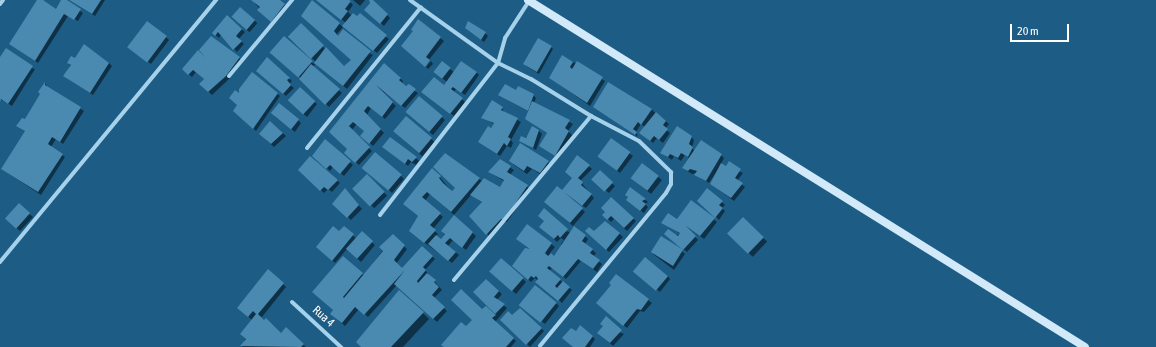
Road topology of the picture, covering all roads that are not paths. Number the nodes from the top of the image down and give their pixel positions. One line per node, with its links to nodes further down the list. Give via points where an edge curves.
1 (3, 0): 6 (street)
2 (216, 0): 13 (street)
3 (292, 0): 9 (street)
4 (410, 0): 7 (street)
5 (528, 0): 8 (street, via 505,38); 18 (street)
6 (0, 4)
7 (421, 7): 8 (street); 11 (street)
8 (498, 63): 10 (street, via 531,79); 12 (street)
9 (229, 76)
10 (591, 116): 14 (street); 16 (street, via 639,141 672,172 671,184)
11 (307, 148)
12 (380, 215)
13 (0, 262)
14 (454, 280)
15 (292, 302): 17 (street, Rua 4)
16 (540, 346)
17 (341, 347)
18 (1085, 347)

